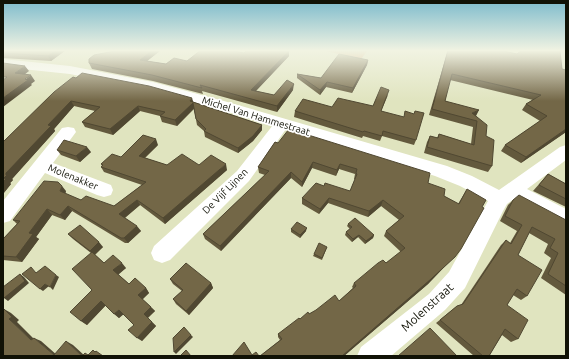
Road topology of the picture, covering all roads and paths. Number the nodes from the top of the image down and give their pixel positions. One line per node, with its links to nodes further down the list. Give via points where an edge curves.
1 (39, 67): 2 (street, Michel Van Hammestraat, via 154,86)
2 (282, 124): 7 (street, Michel Van Hammestraat, via 441,171); 10 (street, De Vijf Lijnen, via 243,176)
3 (68, 132): 5 (street, Molenakker)
4 (566, 151): 7 (street)
5 (42, 165): 6 (street, Molenakker); 8 (street, Molenakker)
6 (104, 190)
7 (506, 195): 9 (street, Michel Van Hammestraat); 11 (street, Molenstraat, via 494,207 457,280 437,302)
8 (3, 215)
9 (566, 219)
10 (162, 252)
11 (370, 356)

